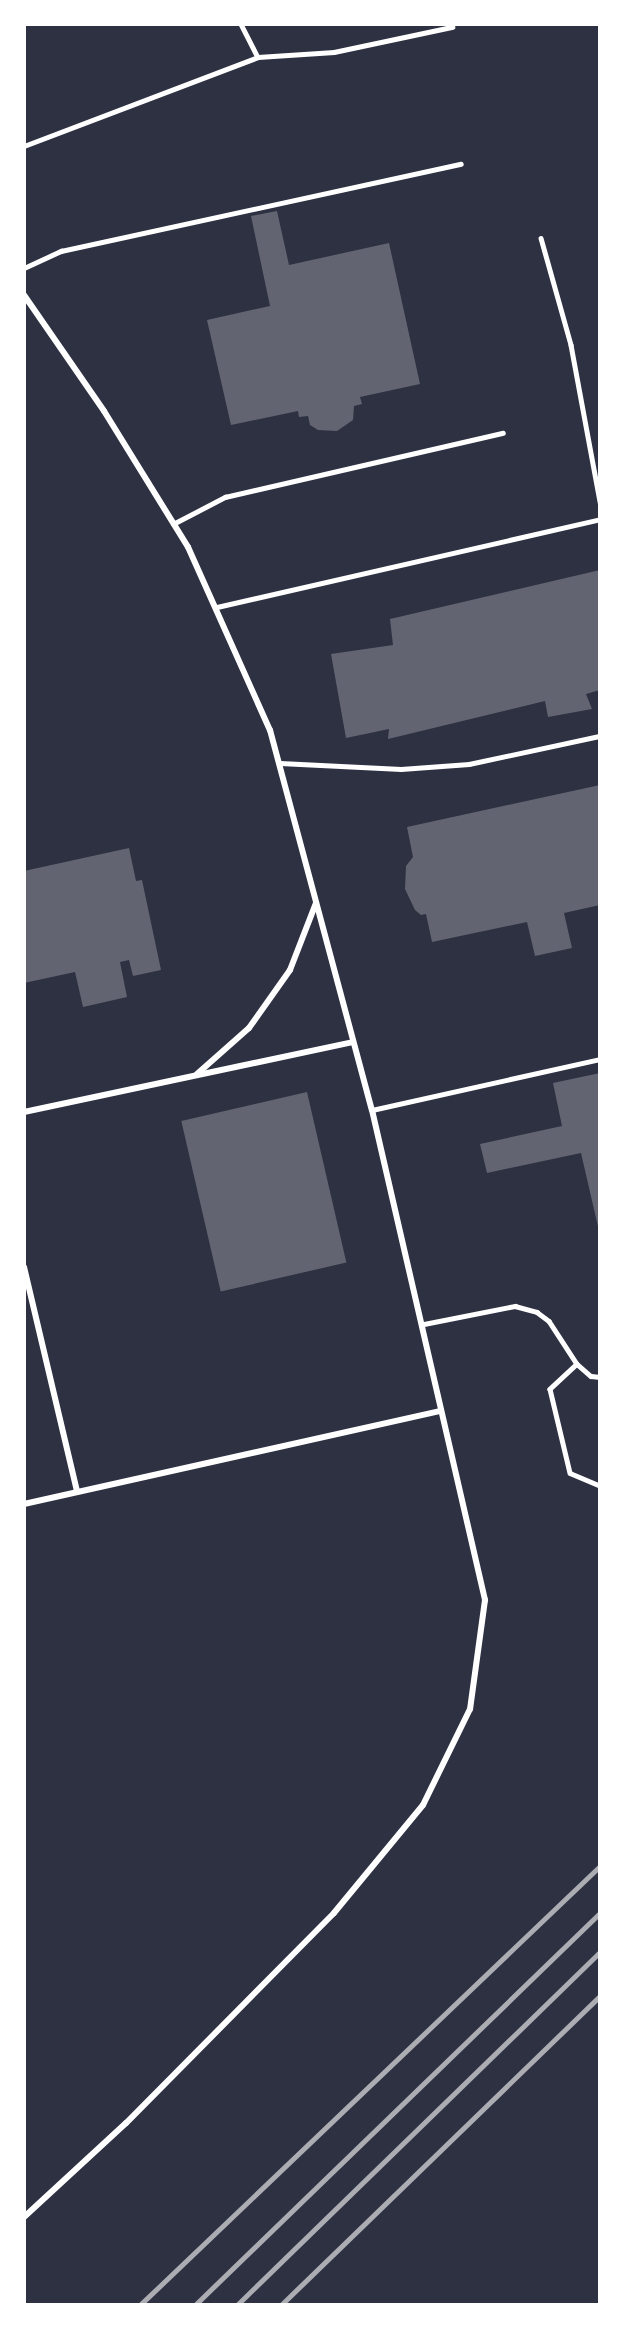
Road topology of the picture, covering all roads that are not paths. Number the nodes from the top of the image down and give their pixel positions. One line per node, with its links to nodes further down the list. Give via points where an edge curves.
1 (241, 24): 3 (lane)
2 (453, 27): 3 (lane, via 334,52)
3 (258, 57): 4 (lane)
4 (24, 146)
5 (461, 164): 7 (lane, via 61,251)
6 (541, 238): 10 (lane, via 571,345)
7 (24, 268)
8 (24, 295): 12 (street, via 104,411)
9 (503, 433): 12 (lane, via 225,497)
10 (600, 502)
11 (600, 519): 13 (lane)
12 (174, 524): 13 (street)
13 (217, 607): 15 (street)
14 (600, 736): 15 (lane, via 458,765 400,769)
15 (280, 763): 16 (street)
16 (316, 903): 17 (street); 19 (street, via 290,970 249,1028)
17 (353, 1042): 19 (street); 20 (street)
18 (600, 1059): 20 (lane)
19 (195, 1076): 21 (street)
20 (372, 1110): 23 (street)
21 (24, 1112)
22 (24, 1267): 28 (street)
23 (424, 1324): 24 (lane, via 514,1306 537,1312 549,1321); 26 (street)
24 (577, 1364): 25 (lane, via 591,1376); 27 (lane, via 550,1389 570,1473)
25 (600, 1377)
26 (441, 1411): 28 (street); 30 (street, via 485,1600 470,1709 423,1805 334,1913 134,2114)
27 (600, 1486)
28 (77, 1492): 29 (street)
29 (24, 1504)
30 (24, 2217)

